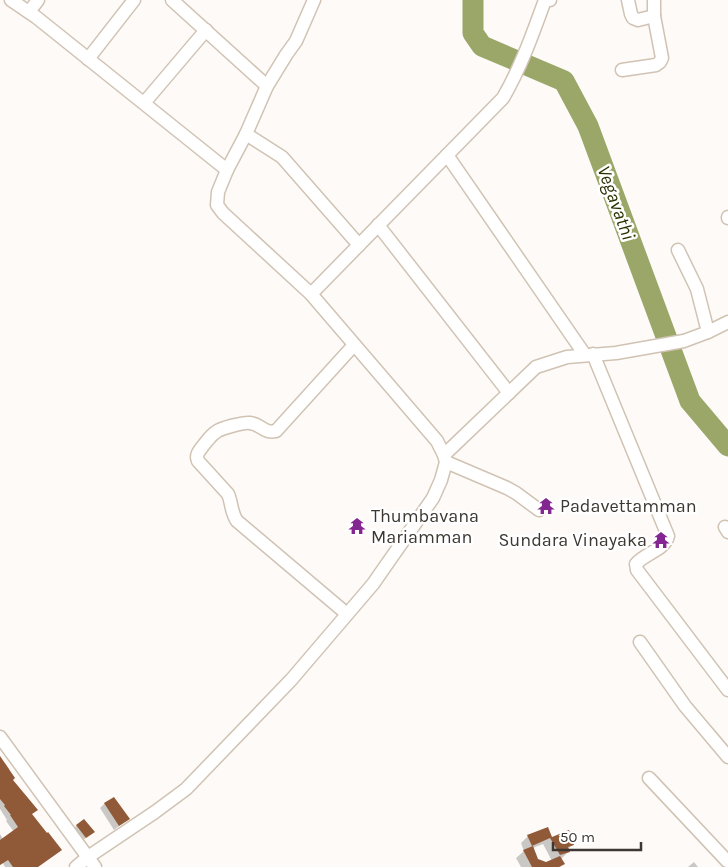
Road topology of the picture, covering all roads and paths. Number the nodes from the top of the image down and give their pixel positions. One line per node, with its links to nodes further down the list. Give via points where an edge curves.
1 (11, 0): 10 (street)
2 (38, 0): 10 (street)
3 (134, 0): 13 (street)
4 (172, 0): 12 (street)
5 (314, 0): 15 (street, via 296,41)
6 (545, 0): 7 (street); 18 (street, via 503,98)
7 (550, 0)
8 (628, 0): 11 (street, via 633,18)
9 (654, 0): 11 (street)
10 (29, 12): 13 (street)
11 (654, 16): 14 (street, via 662,58 660,62)
12 (206, 30): 15 (street); 16 (street)
13 (88, 59): 16 (street)
14 (622, 70)
15 (267, 86): 17 (street)
16 (144, 104): 19 (street)
17 (246, 134): 19 (street); 21 (street, via 282,157)
18 (447, 155): 20 (street); 27 (street)
19 (227, 170): 23 (street, via 218,192 217,205)
20 (378, 225): 21 (street); 28 (street)
21 (359, 245): 23 (street)
22 (678, 250): 25 (street, via 696,289)
23 (312, 294): 26 (street)
24 (728, 322): 25 (street)
25 (708, 332): 27 (street, via 616,353)
26 (354, 344): 29 (street, via 437,441); 31 (street, via 276,431 267,431 249,423 220,430 212,435 197,457 228,494 237,521)
27 (589, 354): 28 (street, via 536,367); 33 (street, via 668,536 663,546 640,558 637,570)
28 (509, 393): 29 (street)
29 (445, 459): 30 (street, via 516,493); 31 (street, via 433,498 373,584)
30 (539, 510)
31 (347, 614): 37 (street, via 284,687 186,789)
32 (640, 642): 35 (street, via 685,706)
33 (728, 690)
34 (0, 737): 37 (street)
35 (728, 757)
36 (649, 778): 38 (street)
37 (91, 862): 39 (street)
38 (725, 863)
39 (76, 867)

